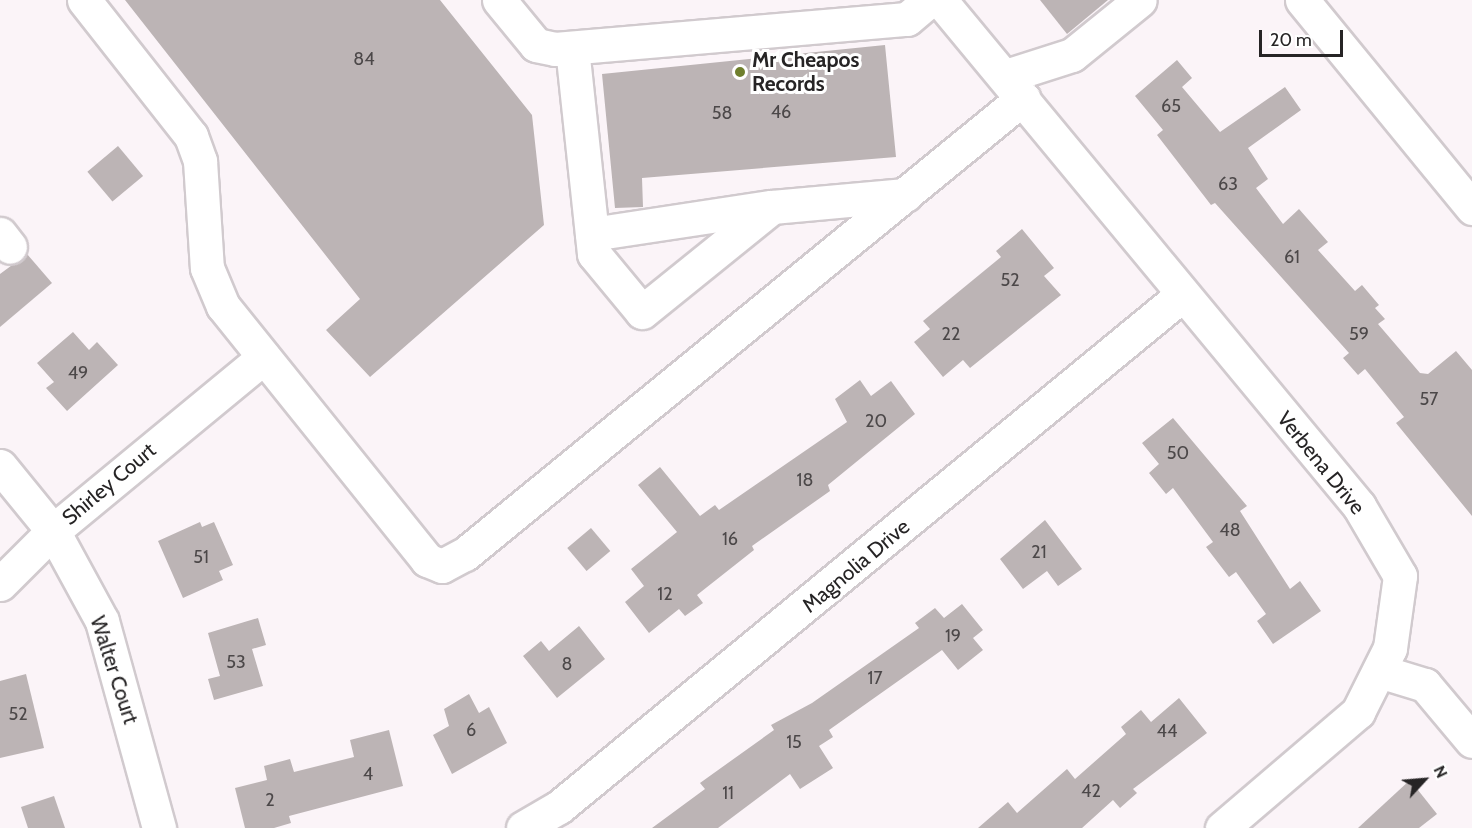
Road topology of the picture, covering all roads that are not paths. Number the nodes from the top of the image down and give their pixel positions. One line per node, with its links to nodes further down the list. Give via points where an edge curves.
1 (84, 0): 14 (street, via 191,136 200,161 213,287)
2 (499, 0): 7 (street, via 536,45)
3 (930, 0): 7 (street, via 907,19)
4 (940, 0): 8 (street, Verbena Drive)
5 (1140, 0): 8 (street, via 1059,60)
6 (1302, 0): 11 (street)
7 (572, 48): 12 (street)
8 (1014, 87): 9 (street); 13 (street, Verbena Drive)
9 (904, 195): 10 (street); 14 (street, via 465,554 442,566 427,560)
10 (772, 207): 12 (street); 12 (street, via 642,312 594,254)
11 (1472, 208)
12 (592, 234)
13 (1182, 295): 18 (street, Verbena Drive, via 1359,506 1400,576 1390,648); 21 (street, Magnolia Drive, via 632,748 559,807)
14 (264, 357): 16 (street, Shirley Court)
15 (0, 466): 16 (street, Walter Court)
16 (53, 531): 17 (street, Shirley Court); 20 (street, Walter Court, via 102,621)
17 (0, 584)
18 (1379, 671): 19 (street, via 1425,685); 22 (street, Verbena Drive, via 1358,712)
19 (1472, 741)
20 (159, 828)
21 (523, 828)
22 (1222, 828)

